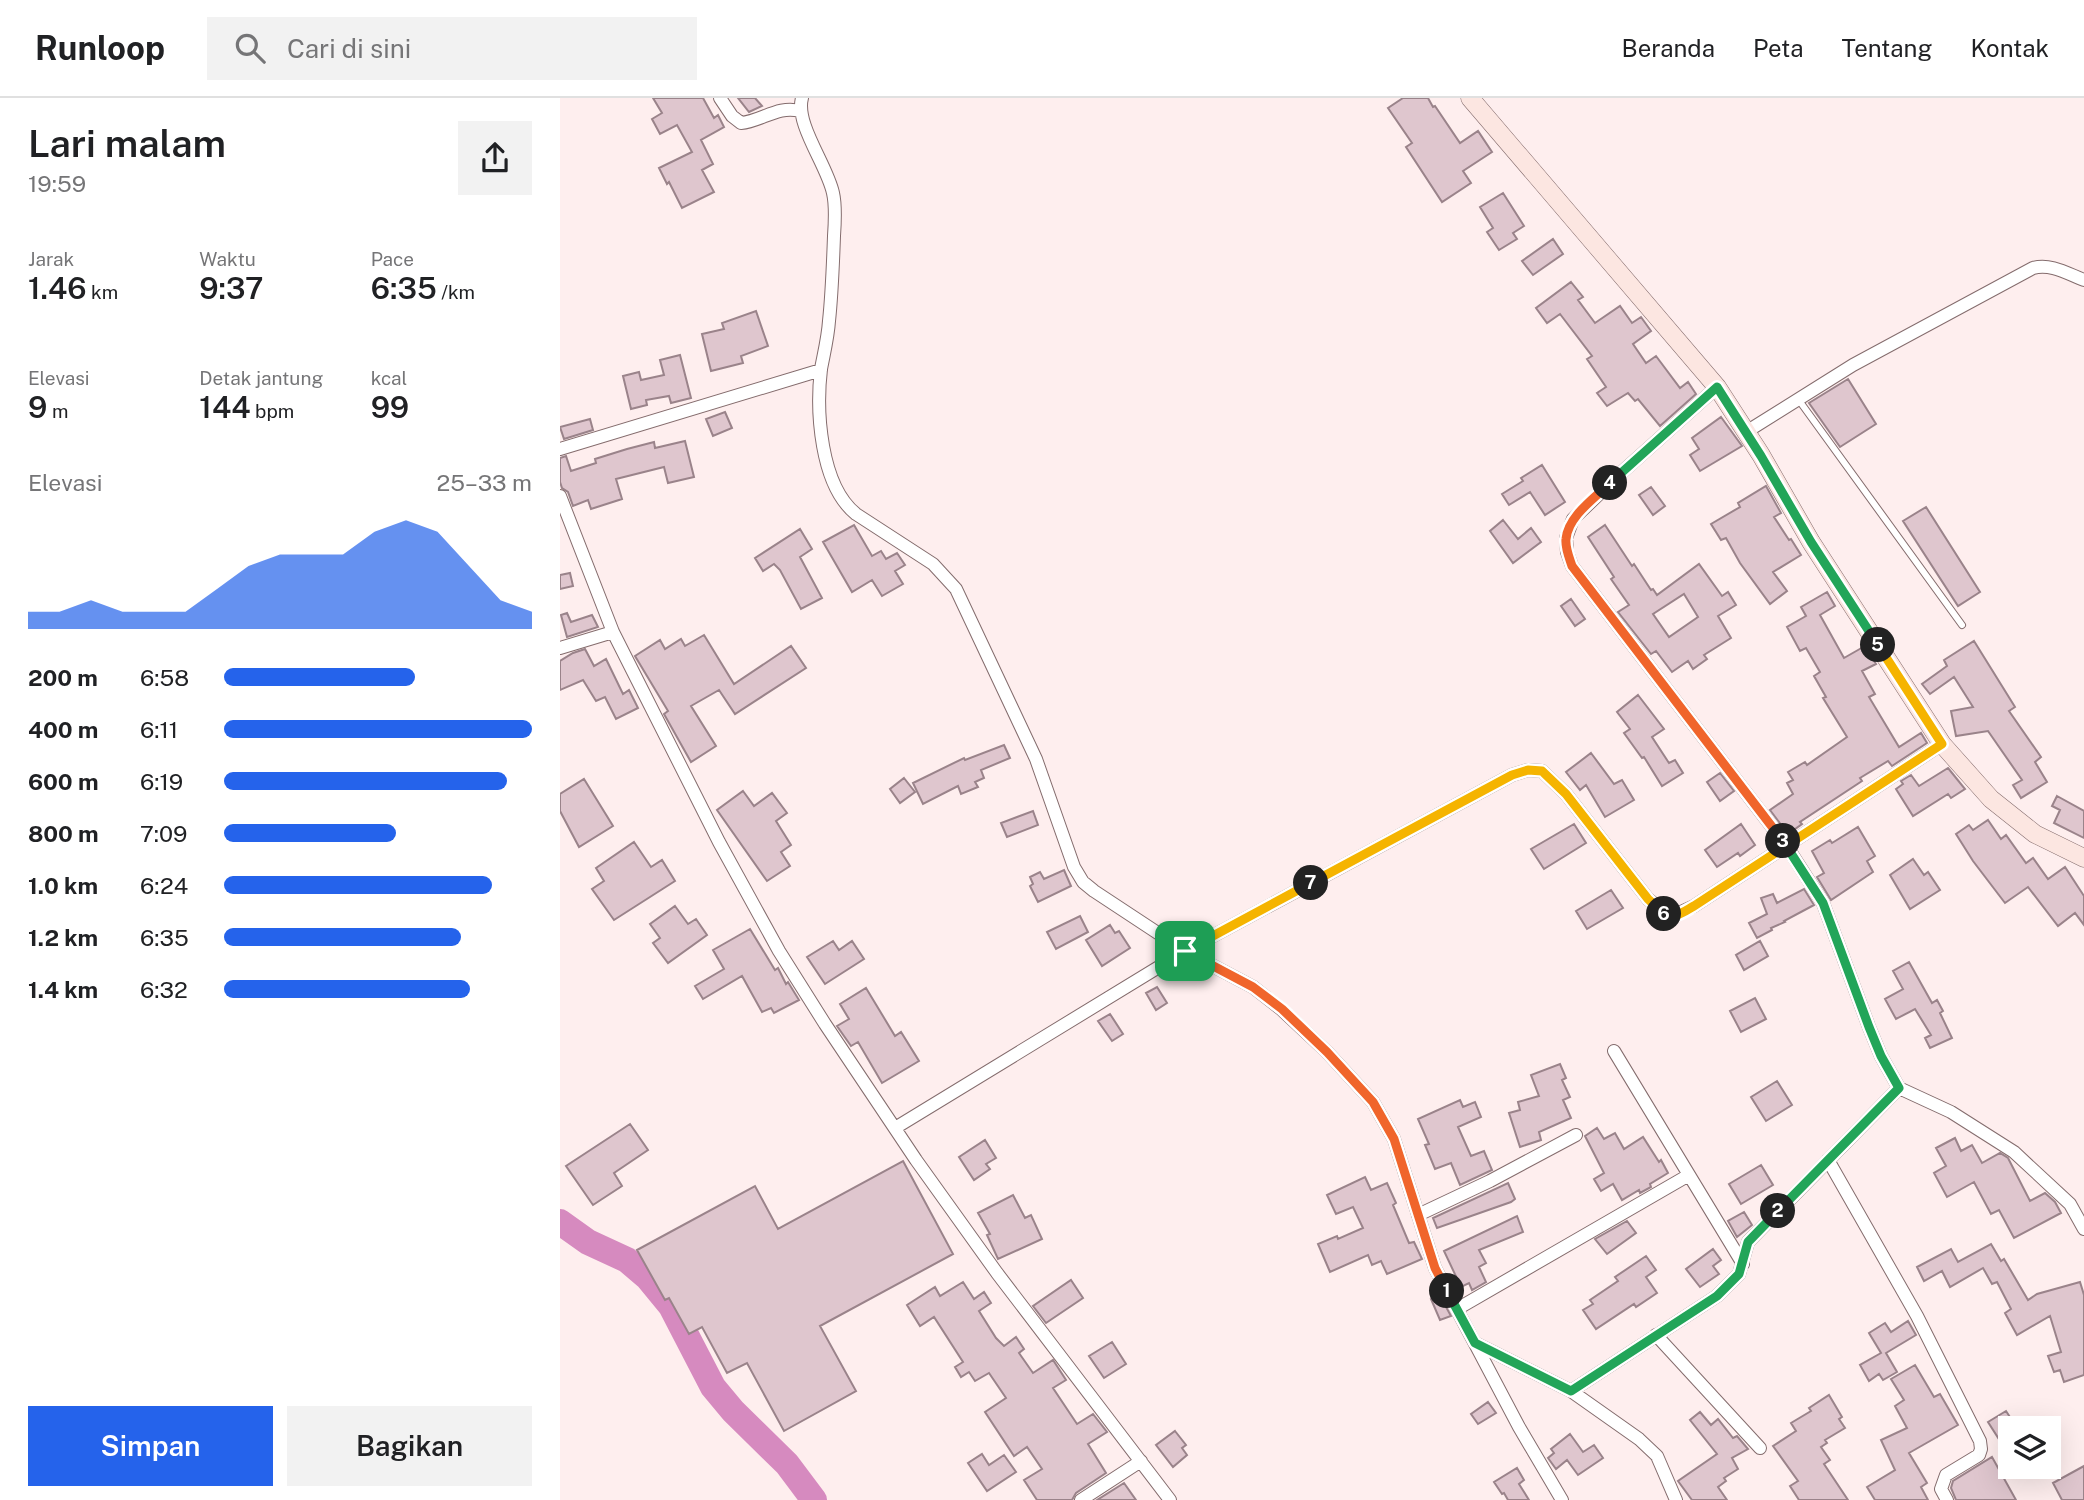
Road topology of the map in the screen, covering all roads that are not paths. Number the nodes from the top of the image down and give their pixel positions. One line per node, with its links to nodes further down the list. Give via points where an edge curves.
1 (720, 98): 3 (street, via 741,123)
2 (1470, 98): 6 (street)
3 (801, 104): 5 (street, via 833,195 830,320)
4 (2084, 280): 7 (street, via 2051,267 2033,268)
5 (821, 370): 9 (street); 17 (street, via 820,419 839,495 856,514 933,564 956,589 1037,760 1083,882)
6 (1717, 387): 8 (street); 15 (street, via 1573,519 1567,552 1572,566)
7 (1798, 399): 8 (street); 11 (lane)
8 (1746, 432): 14 (street)
9 (560, 449)
10 (560, 496): 12 (street)
11 (1962, 625)
12 (613, 632): 13 (street); 20 (street, via 779,951)
13 (560, 648)
14 (1942, 744): 15 (street); 16 (street, via 1990,799 2035,834)
15 (1786, 845): 17 (street, via 1670,917 1648,899 1566,794 1542,771 1528,770); 19 (street, via 1823,903 1869,1027)
16 (2084, 858)
17 (1185, 951): 20 (street); 24 (street, via 1253,987 1282,1009 1373,1102 1394,1139)
18 (1614, 1051): 23 (street)
19 (1899, 1088): 22 (street); 25 (street, via 1951,1112 2014,1152 2070,1204)
20 (895, 1128): 32 (street, via 997,1273)
21 (1576, 1135): 24 (street)
22 (1828, 1160): 26 (street, via 1748,1242); 37 (street, via 1917,1317 1980,1441 1979,1455 1946,1475 1941,1489)
23 (1689, 1175): 26 (street); 27 (street)
24 (1418, 1215): 27 (street, via 1435,1268)
25 (2084, 1229)
26 (1743, 1264): 28 (street, via 1717,1296)
27 (1457, 1308): 29 (street)
28 (1657, 1335): 30 (street); 31 (street)
29 (1475, 1343): 30 (street); 35 (street)
30 (1571, 1391): 36 (street, via 1657,1456)
31 (1760, 1448)
32 (1141, 1461): 33 (street); 34 (street)
33 (1081, 1500)
34 (1170, 1500)
35 (1562, 1500)
36 (1676, 1500)
37 (1947, 1500)

